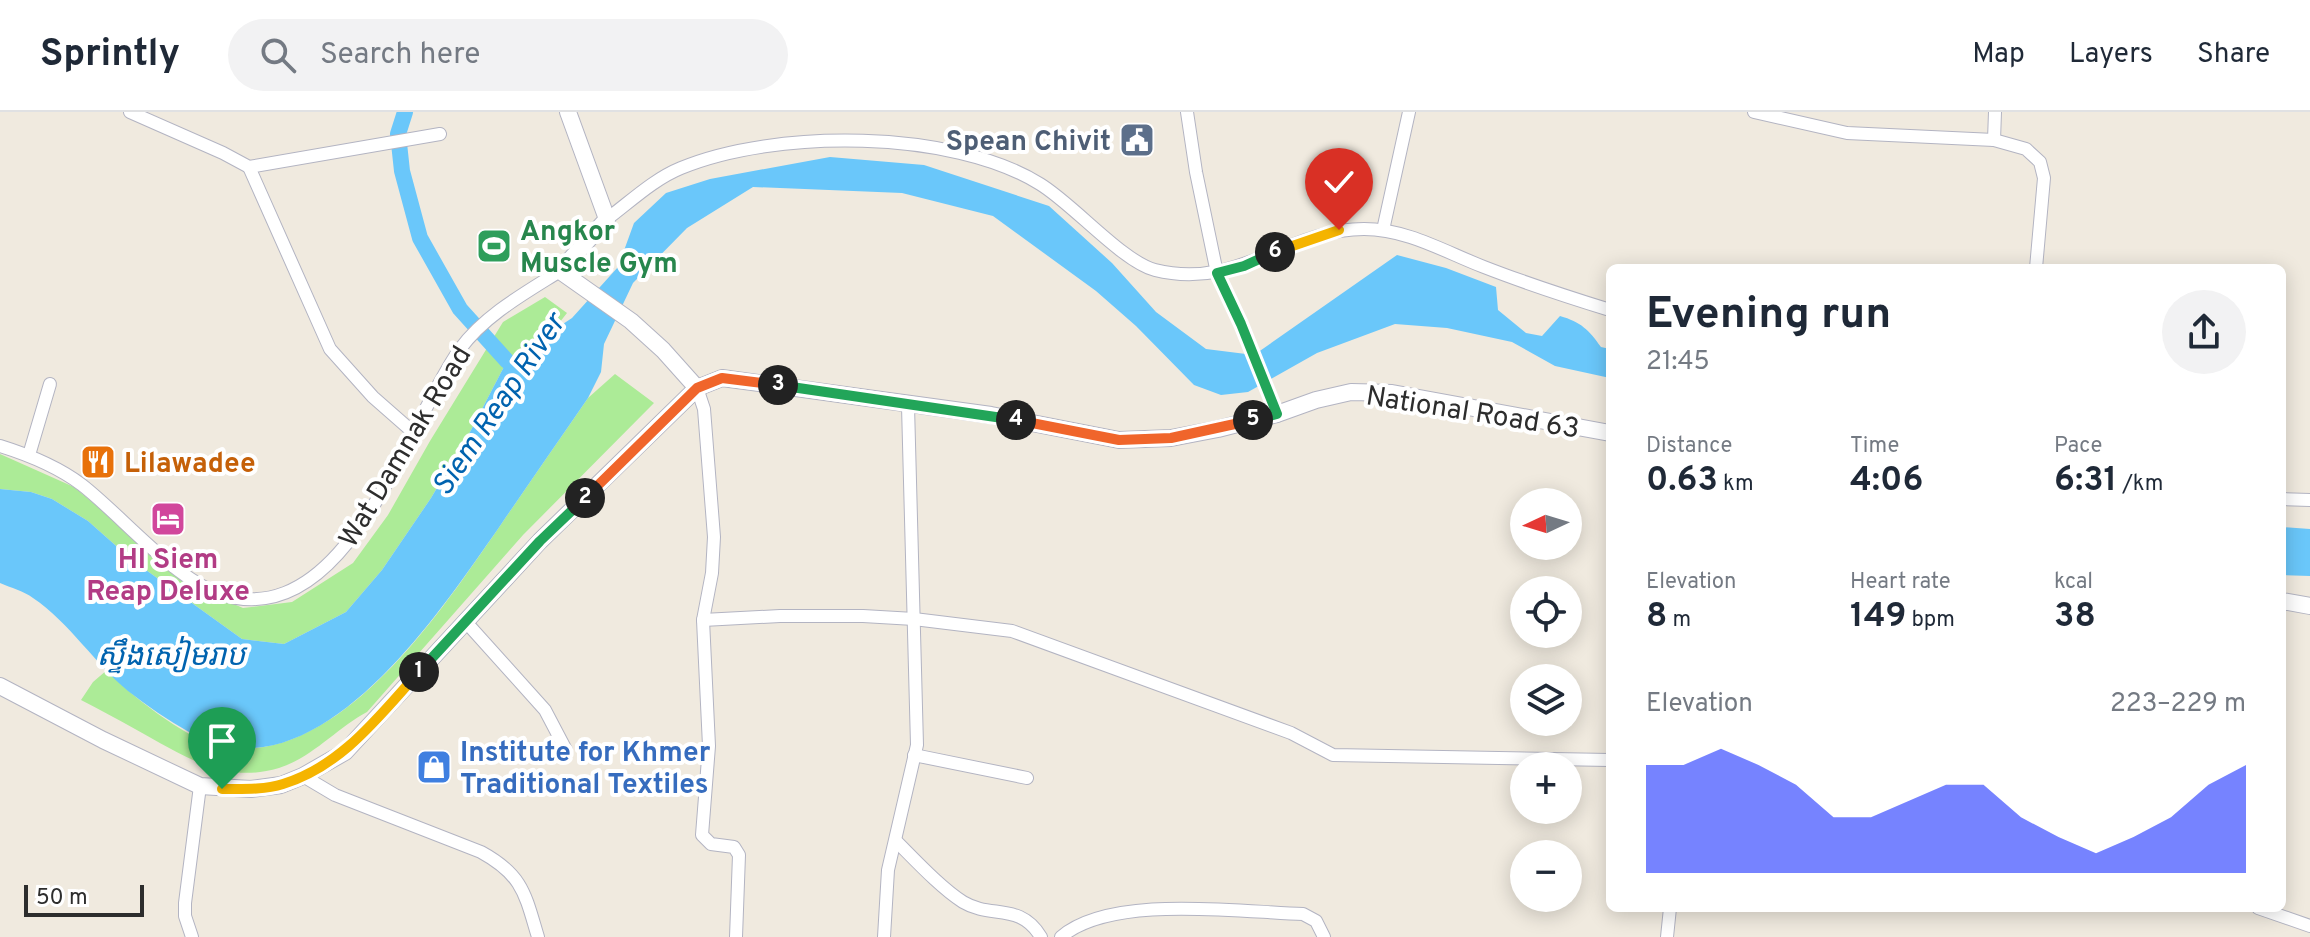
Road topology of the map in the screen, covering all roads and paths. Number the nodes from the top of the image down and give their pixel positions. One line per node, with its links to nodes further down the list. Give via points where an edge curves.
1 (130, 112): 9 (street)
2 (568, 112): 10 (street)
3 (1187, 112): 14 (street)
4 (1409, 112): 11 (street)
5 (1754, 112): 8 (street, via 1847,133)
6 (1995, 112): 8 (street)
7 (440, 134): 9 (street)
8 (1994, 140): 12 (street, via 2026,149 2040,162 2045,187)
9 (249, 167): 21 (street, via 330,349)
10 (607, 219): 13 (street, Wat Damnak Road); 14 (street, Wat Damnak Road, via 656,182 714,156 765,146 902,142 962,153 1036,181 1134,262 1153,270)
11 (1383, 230): 14 (street, Wat Damnak Road, via 1339,230); 15 (street, Wat Damnak Road)
12 (2036, 264)
13 (560, 271): 17 (street, via 631,321); 21 (street, Wat Damnak Road, via 474,334 447,369)
14 (1217, 273): 19 (street)
15 (1606, 309)
16 (50, 384): 23 (street)
17 (697, 388): 18 (street, National Road 63, via 722,378); 29 (street, via 704,409 714,537); 30 (street)
18 (908, 406): 19 (street, National Road 63, via 991,415 1119,440 1171,438); 28 (street)
19 (1277, 414): 20 (street, National Road 63, via 1351,392 1392,393)
20 (1606, 432)
21 (414, 433): 23 (street, Wat Damnak Road, via 336,558 292,589 255,598 210,590 81,484)
22 (0, 446): 23 (street, Wat Damnak Road)
23 (29, 455)
24 (2286, 499): 25 (street)
25 (2310, 500)
26 (2286, 602): 27 (street)
27 (2310, 606)
28 (914, 619): 29 (street); 33 (street); 34 (street, via 1012,631 1291,733 1333,755)
29 (703, 620): 44 (street, via 709,746 702,835 711,844 734,847 739,855)
30 (465, 621): 32 (street, via 545,710); 35 (street, via 345,752)
31 (0, 686): 37 (street)
32 (566, 750)
33 (914, 755): 36 (street); 38 (street)
34 (1606, 760)
35 (303, 776): 37 (street, via 251,789); 43 (street, via 335,795 503,864 524,892)
36 (1027, 778)
37 (200, 786): 42 (street, via 185,903)
38 (896, 841): 45 (street, via 888,870); 46 (street, via 959,899 1013,913)
39 (1670, 912): 49 (street)
40 (2270, 912): 41 (street)
41 (2310, 926)
42 (192, 937)
43 (538, 937)
44 (736, 937)
45 (884, 937)
46 (1041, 937)
47 (1061, 937): 48 (street, via 1097,918 1149,908 1303,914 1316,921)
48 (1324, 937)
49 (1667, 937)

